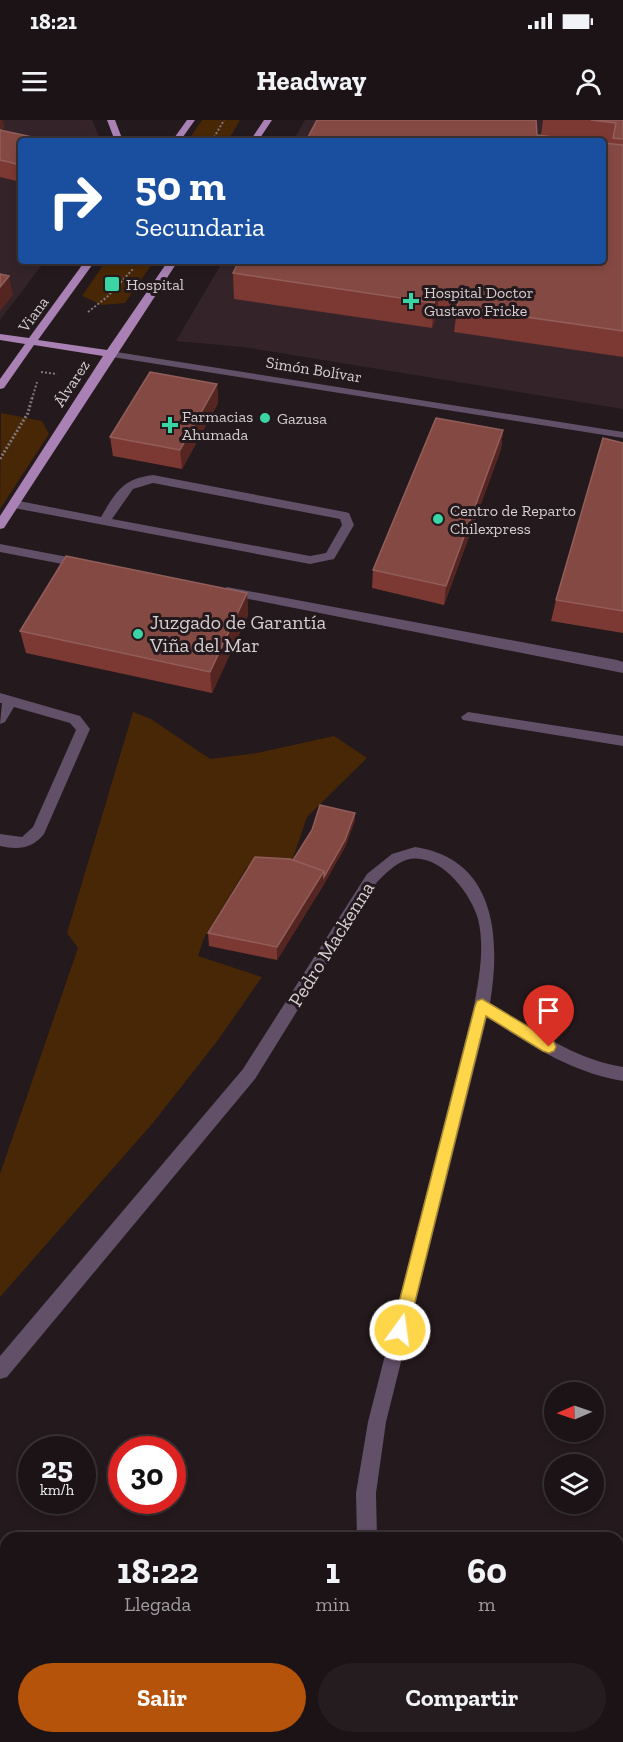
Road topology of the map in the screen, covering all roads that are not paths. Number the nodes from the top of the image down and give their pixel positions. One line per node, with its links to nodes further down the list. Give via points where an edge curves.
1 (111, 120): 4 (main road)
2 (191, 120): 5 (main road)
3 (268, 120): 6 (main road)
4 (118, 138)
5 (178, 138)
6 (256, 138)
7 (88, 264): 10 (main road, Viana)
8 (171, 264): 11 (main road, Álvarez)
9 (0, 337): 10 (main road, Simón Bolívar)
10 (31, 342): 11 (main road, Simón Bolívar); 12 (main road, Viana)
11 (110, 354): 13 (street, Simón Bolívar); 14 (main road, Álvarez)
12 (0, 386)
13 (623, 435)
14 (14, 504): 15 (street); 16 (main road, Álvarez)
15 (105, 520): 15 (street, via 310,560 330,556 349,521 345,516 153,479 134,481 127,486)
16 (0, 525)
17 (0, 548): 18 (street)
18 (92, 565)
19 (208, 587): 20 (street)
20 (623, 668)
21 (5, 700): 23 (street); 25 (street, via 75,719 83,729 39,830 31,840 20,844)
22 (468, 717): 24 (street)
23 (0, 719)
24 (623, 741)
25 (0, 840)
26 (482, 1006): 27 (street, via 549,1047 603,1072); 28 (street, Pedro Mackenna, via 490,959 479,901 456,874 425,854 412,853 382,867 249,1074); 29 (street, Pedro Mackenna, via 377,1422 366,1493)
27 (623, 1074)
28 (0, 1370)
29 (367, 1532)

